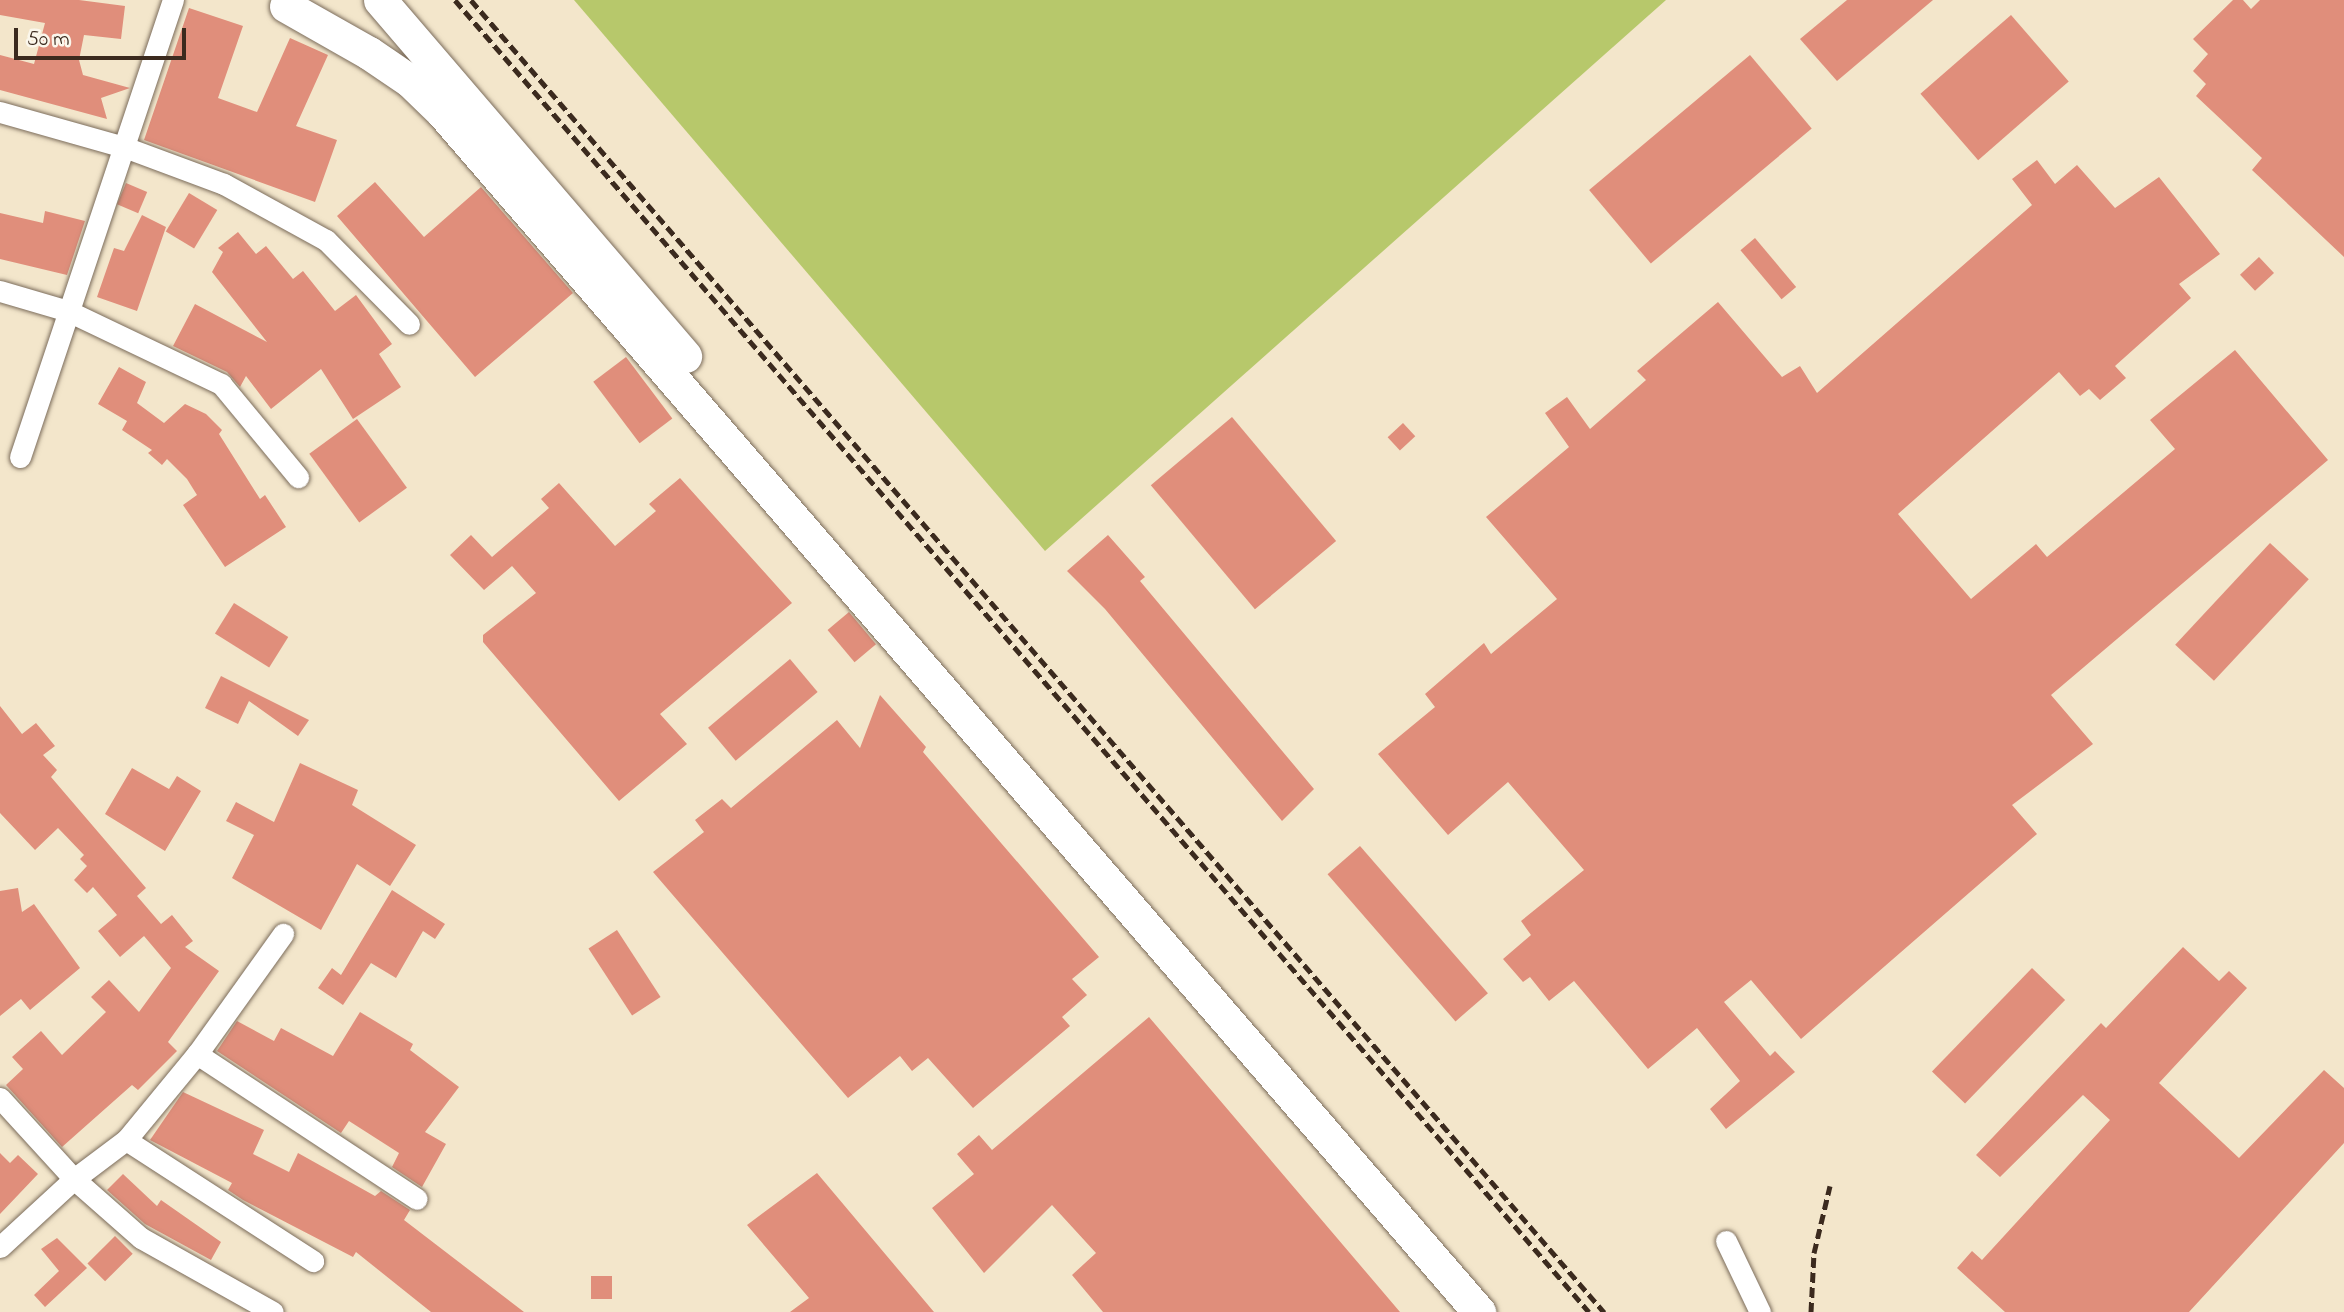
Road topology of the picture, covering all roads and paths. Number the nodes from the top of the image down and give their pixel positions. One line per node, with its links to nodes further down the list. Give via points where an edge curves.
1 (173, 0): 5 (street)
2 (380, 0): 9 (main road)
3 (283, 2): 9 (main road, via 369,53 443,113)
4 (0, 112): 5 (street)
5 (127, 148): 7 (street); 8 (street, via 224,184 326,240)
6 (0, 290): 7 (street)
7 (68, 311): 10 (street); 11 (street, via 221,384)
8 (409, 324)
9 (722, 416): 22 (main road); 23 (main road)
10 (20, 457)
11 (298, 477)
12 (283, 934): 13 (street)
13 (197, 1054): 15 (street); 17 (street)
14 (0, 1098): 16 (street)
15 (125, 1140): 16 (street); 20 (street)
16 (74, 1179): 19 (street); 21 (street, via 141,1238)
17 (417, 1199)
18 (1726, 1241): 24 (street)
19 (0, 1247)
20 (313, 1261)
21 (273, 1312)
22 (1479, 1312)
23 (1504, 1312)
24 (1760, 1312)

